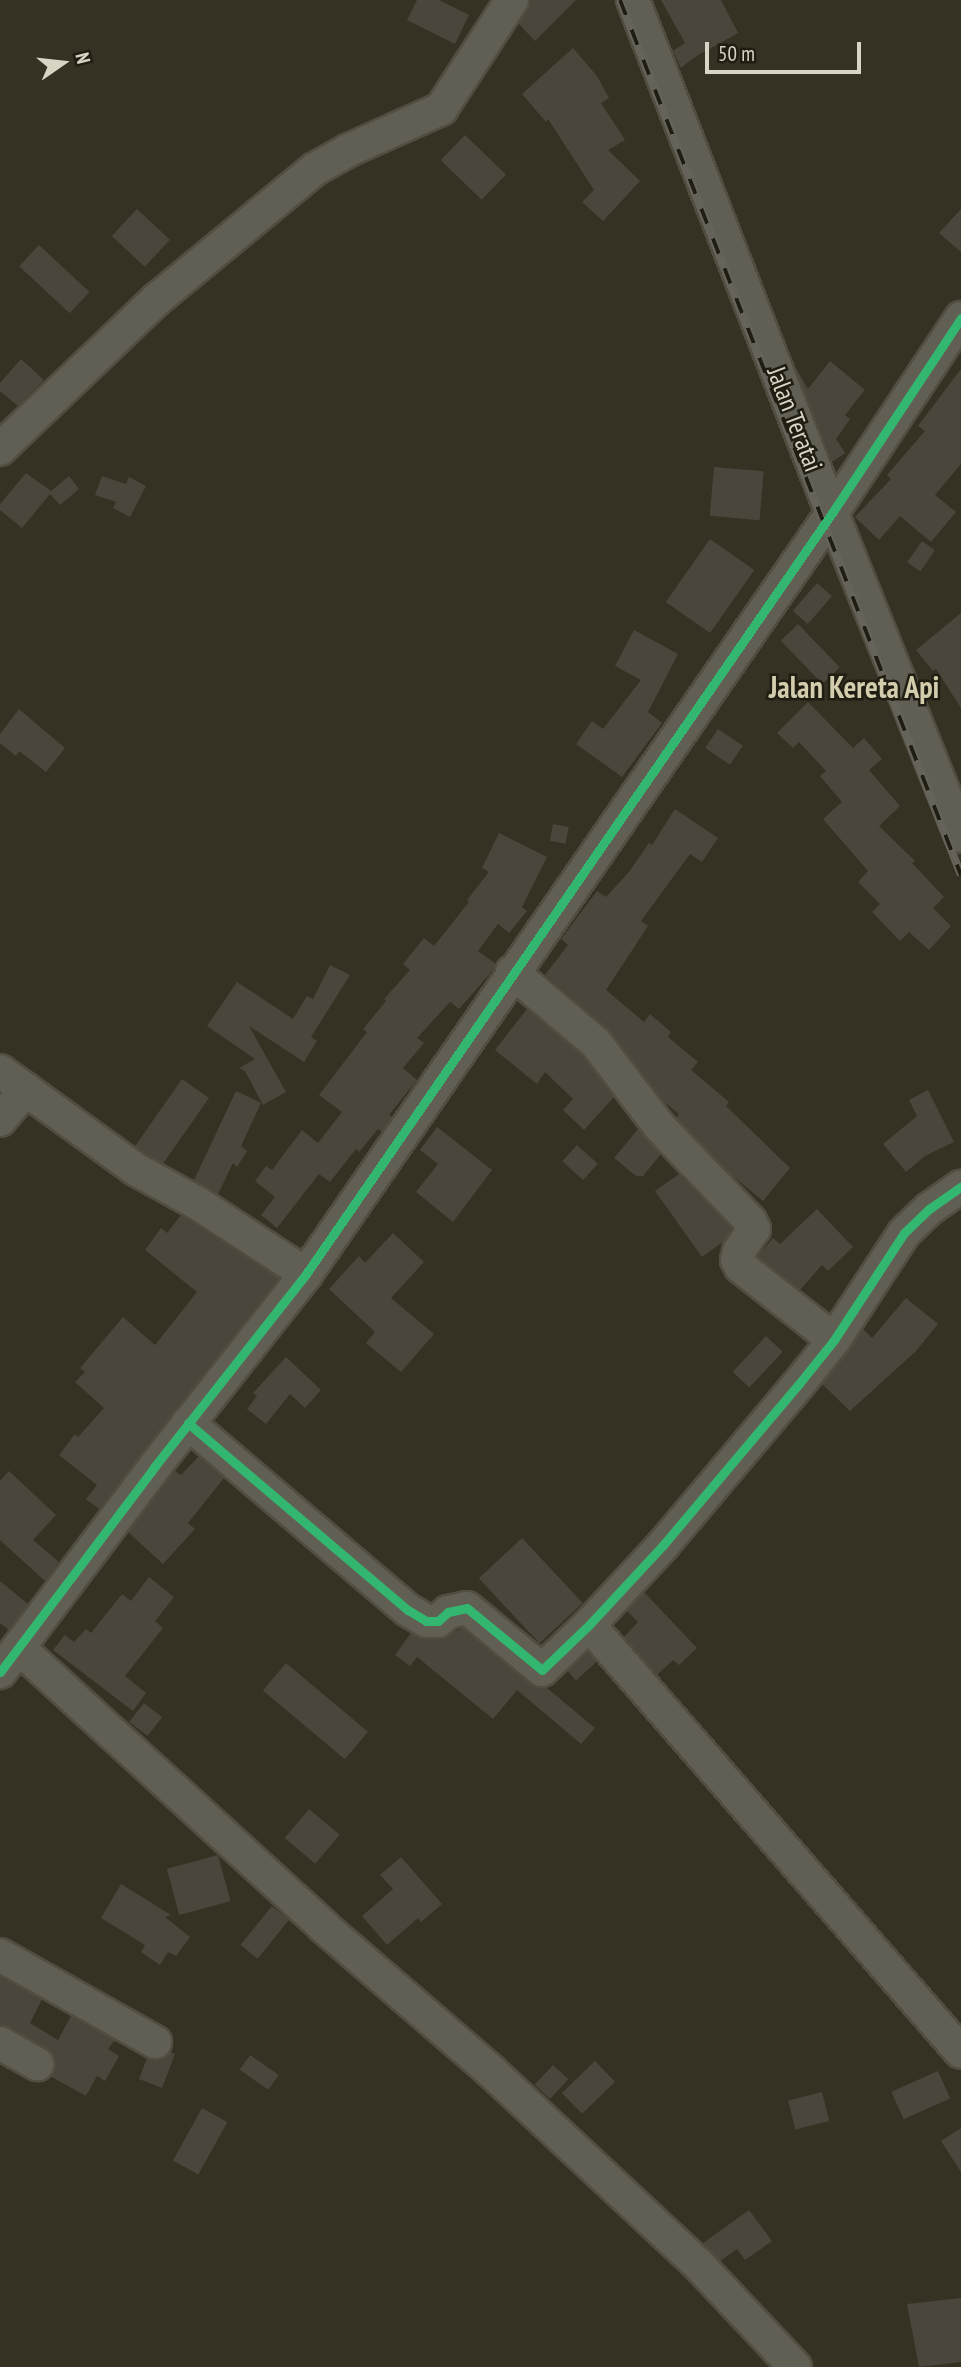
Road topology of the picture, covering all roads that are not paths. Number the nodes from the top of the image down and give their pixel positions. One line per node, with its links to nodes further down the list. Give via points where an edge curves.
1 (512, 0): 4 (street, via 441,109 315,169 156,300)
2 (633, 0): 5 (street, Jalan Teratai)
3 (961, 318): 5 (street)
4 (0, 450)
5 (832, 513): 6 (street, Jalan Teratai); 7 (street)
6 (961, 836)
7 (512, 972): 12 (street); 13 (street, via 596,1043 659,1126 750,1221 754,1229 739,1251 741,1267)
8 (0, 1070): 9 (street)
9 (26, 1089): 10 (street); 12 (street, via 137,1170 199,1204)
10 (0, 1120)
11 (961, 1187): 13 (street, via 904,1233)
12 (306, 1274): 14 (street)
13 (834, 1340): 15 (street)
14 (188, 1423): 15 (street, via 373,1583 426,1621 438,1621 448,1612 467,1608 542,1670); 16 (street)
15 (589, 1626): 20 (street)
16 (8, 1655): 22 (street, via 492,2072 697,2263)
17 (0, 1955): 18 (street)
18 (155, 2042)
19 (0, 2043): 21 (street)
20 (961, 2052)
21 (37, 2064)
22 (795, 2367)

